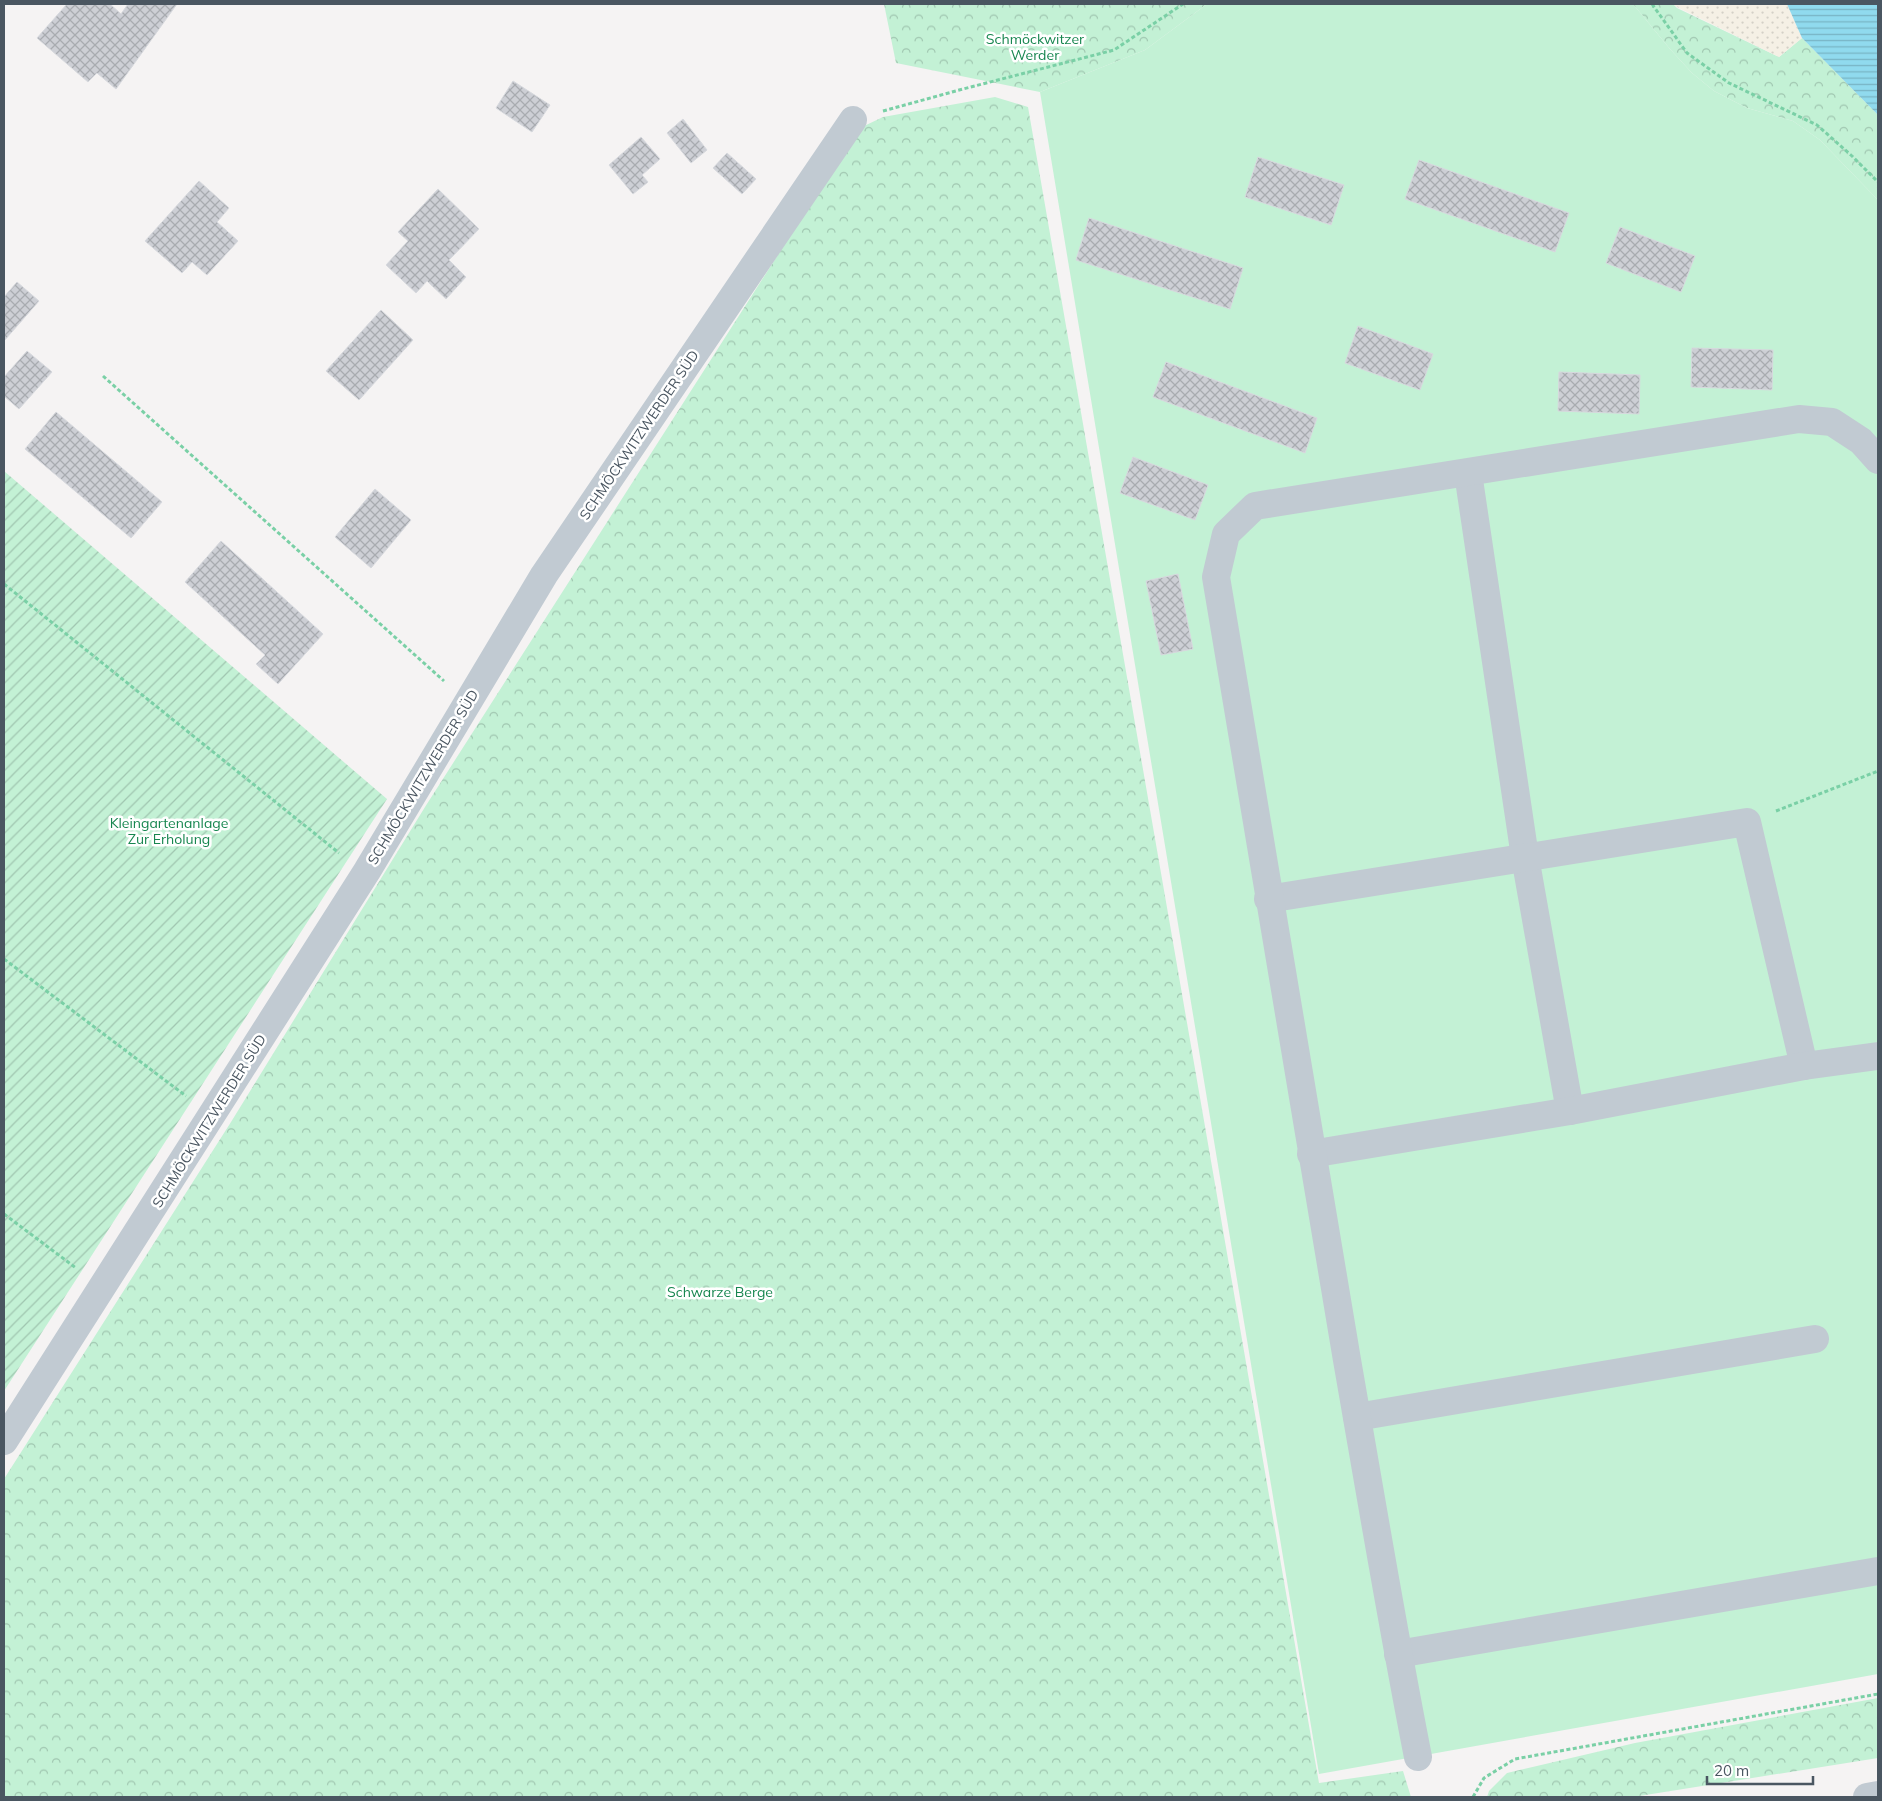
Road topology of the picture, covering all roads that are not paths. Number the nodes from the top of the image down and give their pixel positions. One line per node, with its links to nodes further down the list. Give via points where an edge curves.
1 (853, 120): 12 (street, SCHMÖCKWITZWERDER SÜD, via 544,575 367,871)
2 (1878, 460): 3 (street, via 1861,441 1832,422 1800,419)
3 (1468, 473): 4 (street); 5 (street, via 1255,506 1226,534 1216,577)
4 (1525, 857): 5 (street); 7 (street, via 1747,822); 8 (street)
5 (1268, 899): 9 (street)
6 (1878, 1056): 7 (street)
7 (1804, 1066): 8 (street)
8 (1570, 1111): 9 (street)
9 (1311, 1154): 11 (street)
10 (1815, 1339): 11 (street)
11 (1357, 1417): 14 (street)
12 (4, 1441)
13 (1878, 1571): 14 (street)
14 (1398, 1654): 15 (street)
15 (1418, 1756)
16 (1878, 1795): 17 (street)
17 (1866, 1797)

